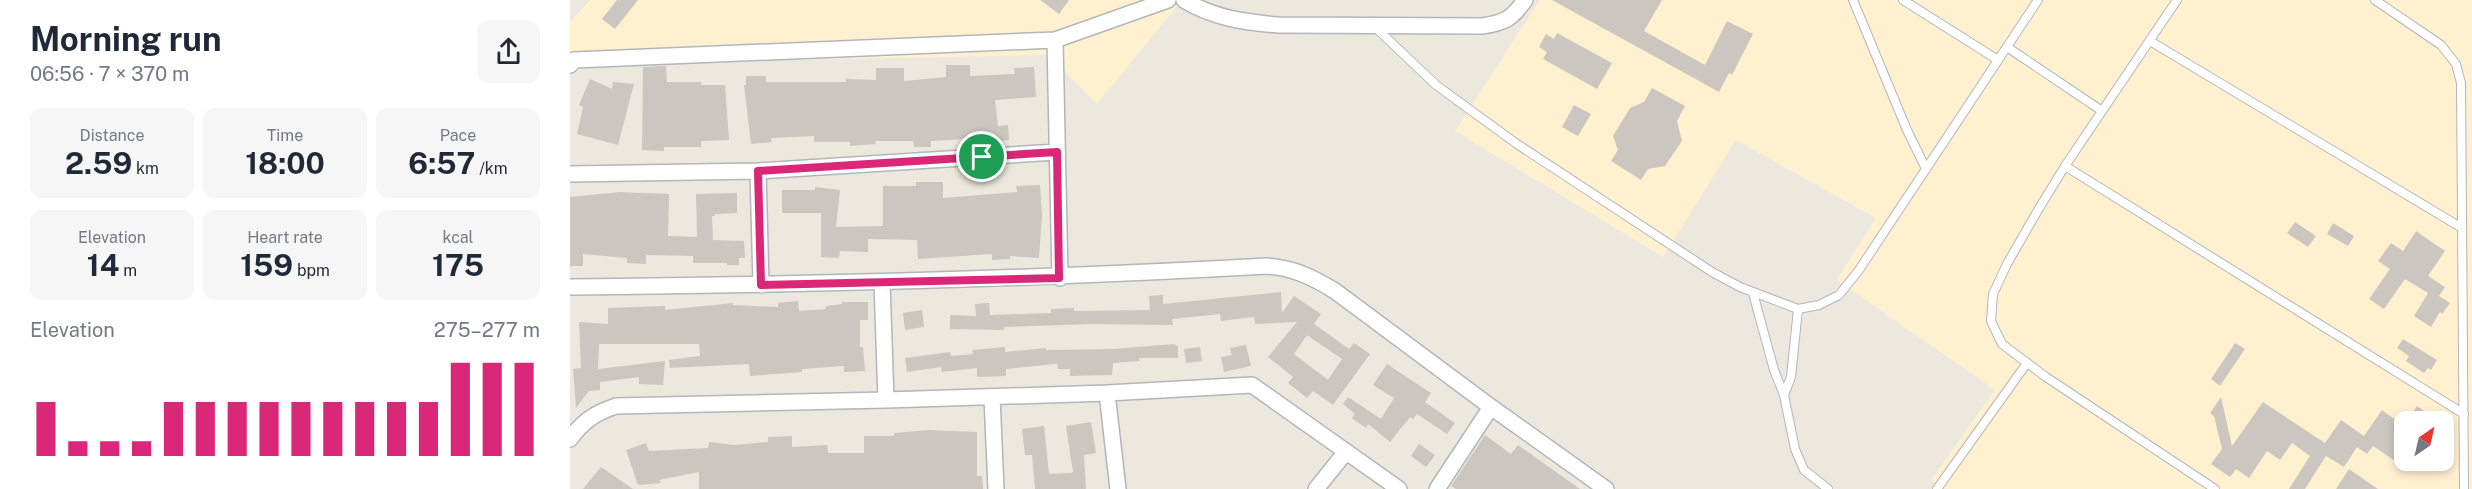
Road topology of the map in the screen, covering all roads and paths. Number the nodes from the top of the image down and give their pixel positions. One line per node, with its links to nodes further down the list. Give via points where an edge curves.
1 (1168, 0): 10 (street)
2 (1184, 0): 9 (street, via 1222,18 1244,22)
3 (1525, 0): 9 (street, via 1502,23)
4 (1853, 0): 18 (lane)
5 (1903, 0): 14 (lane)
6 (2038, 0): 12 (lane)
7 (2177, 0): 11 (lane)
8 (2375, 0): 21 (lane, via 2441,45 2456,64 2461,83)
9 (1372, 24): 26 (lane, via 1436,85 1516,144 1712,272)
10 (1055, 40): 13 (street); 16 (street)
11 (2150, 41): 15 (lane); 21 (lane)
12 (2007, 47): 14 (lane); 15 (lane)
13 (571, 60)
14 (1998, 60): 18 (lane)
15 (2102, 111): 17 (lane)
16 (1057, 152): 19 (street); 22 (street)
17 (2065, 166): 28 (lane, via 1993,294 1991,321 2002,344); 34 (lane)
18 (1926, 169): 27 (lane, via 1839,295 1819,305)
19 (758, 171): 20 (street); 24 (street)
20 (570, 174)
21 (2462, 228): 34 (lane)
22 (1059, 278): 23 (street); 33 (street, via 1286,267 1335,291)
23 (882, 282): 24 (street); 32 (street)
24 (761, 285): 25 (street)
25 (570, 287)
26 (1753, 293): 27 (lane); 30 (lane)
27 (1798, 309): 30 (lane, via 1791,377)
28 (2027, 363): 44 (lane); 45 (lane)
29 (1107, 393): 31 (street); 36 (street, via 1252,385); 38 (street)
30 (1784, 395): 43 (lane, via 1799,460 1804,470)
31 (992, 397): 32 (street); 37 (street)
32 (886, 400): 35 (street, via 616,406 595,413)
33 (1491, 407): 41 (street); 42 (street)
34 (2464, 414): 46 (lane)
35 (570, 439)
36 (1345, 453): 39 (street); 40 (street)
37 (996, 489)
38 (1118, 489)
39 (1316, 489)
40 (1399, 489)
41 (1437, 489)
42 (1606, 489)
43 (1828, 489)
44 (1937, 489)
45 (2215, 489)
46 (2464, 489)

